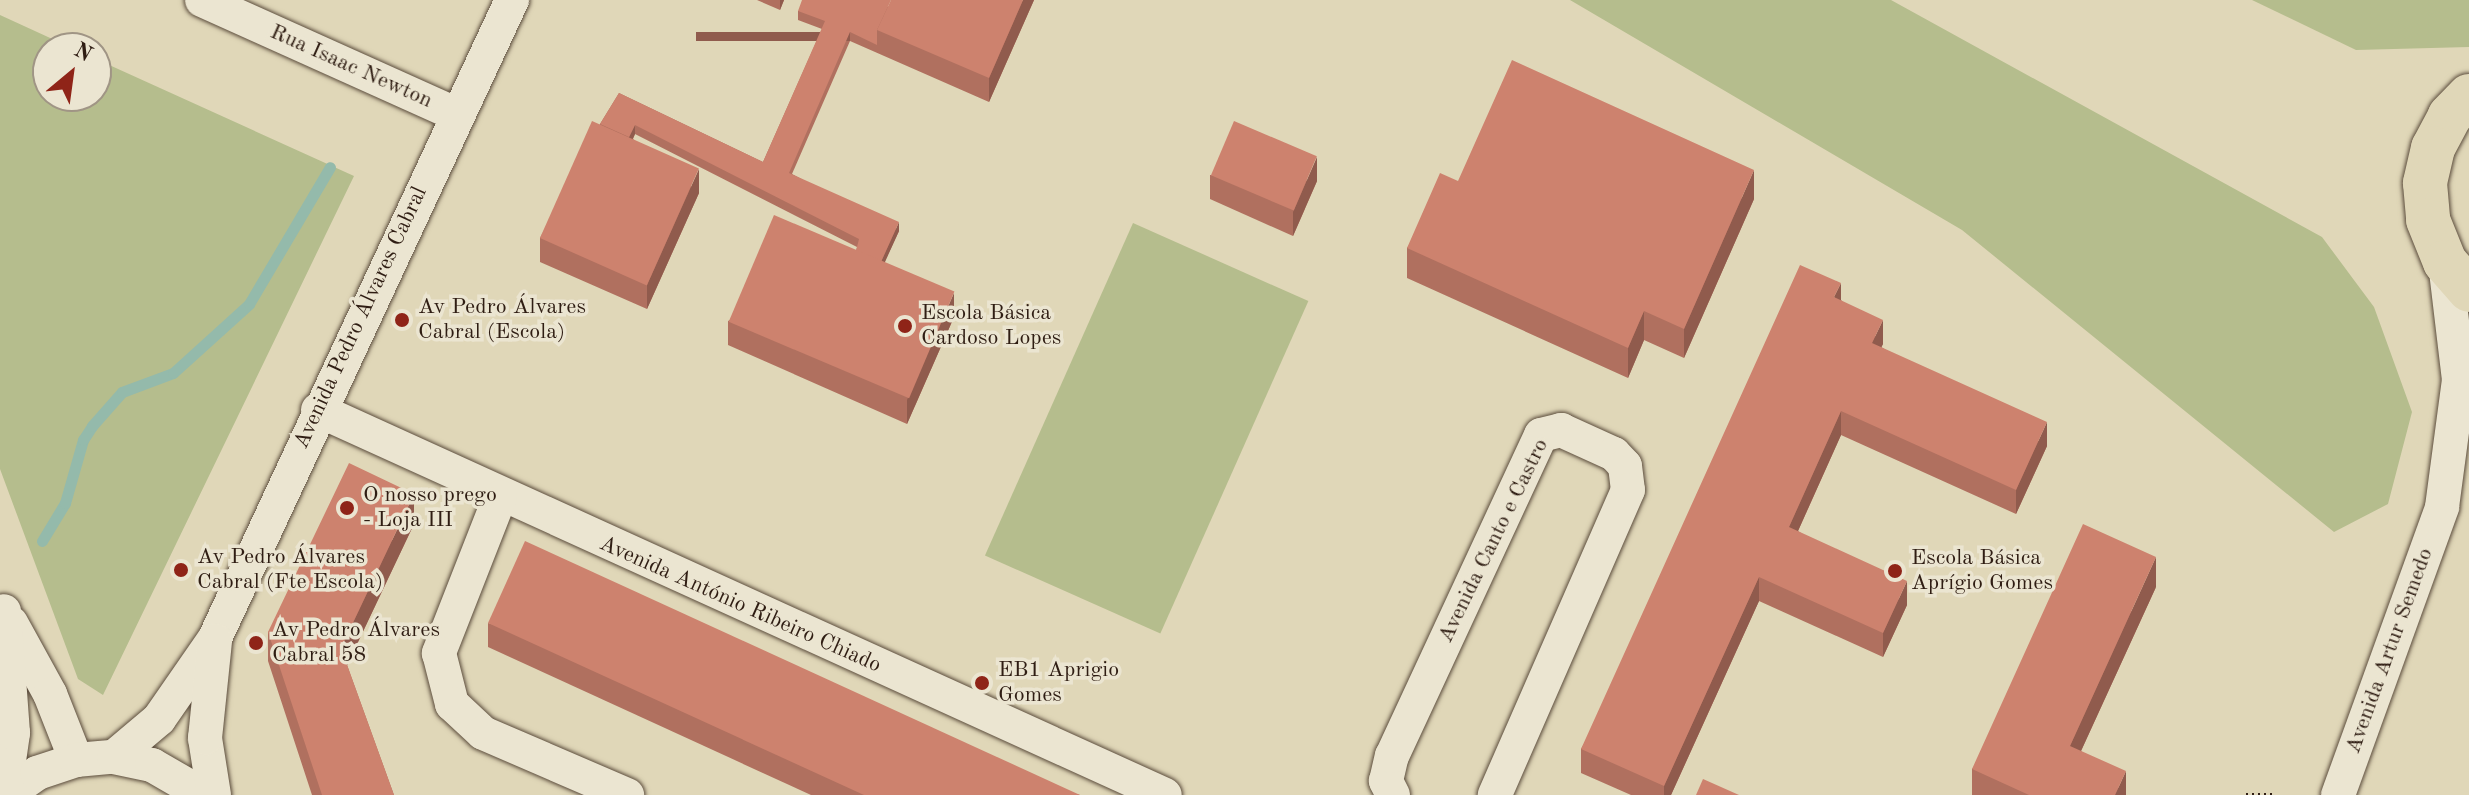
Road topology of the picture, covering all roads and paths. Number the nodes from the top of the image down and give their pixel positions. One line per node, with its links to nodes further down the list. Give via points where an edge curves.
1 (202, 0): 4 (street, Rua Isaac Newton)
2 (512, 0): 4 (street, Avenida Pedro Álvares Cabral)
3 (2469, 96): 5 (main road, via 2450,116 2433,148 2425,183 2428,220)
4 (456, 114): 6 (street, Avenida Pedro Álvares Cabral)
5 (2457, 276): 9 (street, Avenida Artur Semedo, via 2459,380)
6 (318, 410): 8 (street, Avenida António Ribeiro Chiado); 11 (street, Avenida Pedro Álvares Cabral)
7 (2469, 473): 9 (street, Avenida Artur Semedo)
8 (500, 497): 17 (street, via 439,653 452,704 483,733); 18 (street, Avenida António Ribeiro Chiado)
9 (2442, 507): 23 (street, Avenida Artur Semedo)
10 (2, 606): 13 (street, via 50,694); 14 (street, via 13,733)
11 (215, 638): 12 (street, Avenida Pedro Álvares Cabral, via 159,719); 16 (street, Avenida Pedro Álvares Cabral, via 205,738)
12 (114, 757): 13 (street); 15 (street, via 152,765)
13 (76, 760): 14 (street, via 37,773)
14 (5, 795)
15 (204, 795)
16 (214, 795)
17 (627, 795)
18 (1165, 795)
19 (1393, 795): 20 (street, Avenida Canto e Castro, via 1386,781 1392,756 1541,435 1561,430 1614,454 1625,466 1628,490)
20 (1495, 795)
21 (2246, 795): 22 (path)
22 (2276, 795)
23 (2338, 795)

